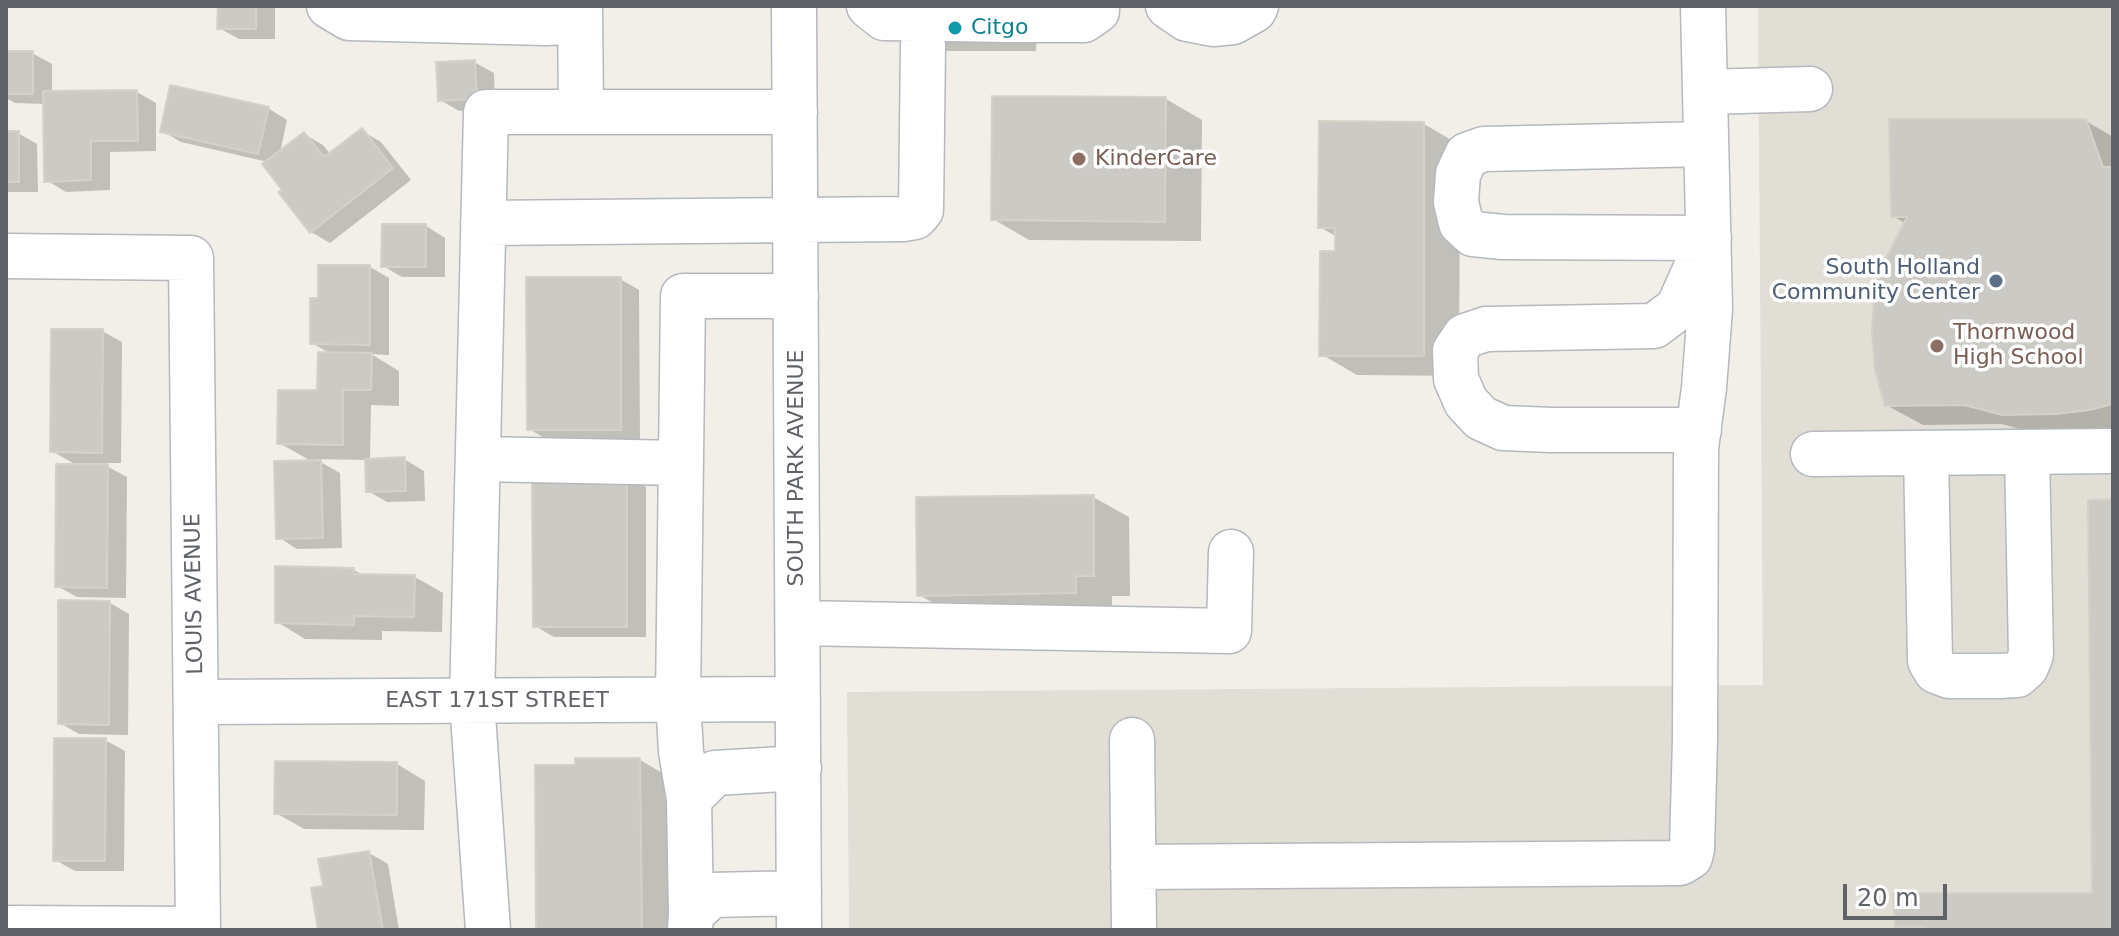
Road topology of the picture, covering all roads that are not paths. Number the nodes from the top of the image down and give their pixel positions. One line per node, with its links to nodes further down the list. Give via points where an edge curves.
1 (329, 6): 2 (street, via 349,18 545,23 568,22)
2 (580, 6): 12 (street)
3 (794, 6): 13 (street, SOUTH PARK AVENUE)
4 (869, 6): 5 (street, via 884,18 1009,20 1084,20)
5 (1097, 6)
6 (1168, 6): 7 (street, via 1187,19 1213,24 1233,22)
7 (1256, 6)
8 (1703, 6): 11 (street)
9 (923, 45): 15 (street, via 921,210 903,219)
10 (1810, 89): 11 (street)
11 (1705, 92): 14 (street)
12 (581, 112): 13 (street); 16 (street, via 486,112)
13 (795, 112): 15 (street, SOUTH PARK AVENUE)
14 (1706, 144): 17 (street); 17 (street, via 1484,149 1467,155 1458,174 1456,202 1461,223 1473,234)
15 (796, 219): 16 (street); 19 (street, SOUTH PARK AVENUE)
16 (483, 223): 25 (street)
17 (1709, 238): 20 (street, via 1710,309); 20 (street, via 1678,308 1654,326 1486,329 1465,336 1455,351 1456,379 1466,402 1481,418 1503,428)
18 (6, 256): 32 (street, LOUIS AVENUE, via 191,258)
19 (796, 296): 26 (street, via 683,296); 28 (street, SOUTH PARK AVENUE)
20 (1699, 430): 36 (street, via 1690,857 1680,863)
21 (2113, 451): 22 (street)
22 (2027, 452): 23 (street); 23 (street, via 2031,655 2017,675 1999,676 1949,676 1936,671 1930,661)
23 (1926, 453): 24 (street)
24 (1813, 454)
25 (478, 459): 26 (street); 31 (street)
26 (681, 463): 30 (street)
27 (1231, 552): 28 (street, via 1229,631)
28 (798, 623): 29 (street, SOUTH PARK AVENUE)
29 (798, 699): 30 (street, EAST 171ST STREET); 34 (street, SOUTH PARK AVENUE)
30 (678, 700): 31 (street, EAST 171ST STREET); 35 (street)
31 (472, 701): 32 (street, EAST 171ST STREET); 41 (street)
32 (196, 702): 40 (street, LOUIS AVENUE)
33 (1132, 740): 36 (street)
34 (799, 768): 35 (street, via 715,773); 37 (street, SOUTH PARK AVENUE)
35 (689, 799): 38 (street)
36 (1133, 867): 42 (street)
37 (799, 912): 38 (street, via 712,895)
38 (690, 922)
39 (6, 928): 40 (street)
40 (198, 929)
41 (488, 930)
42 (1134, 930)

